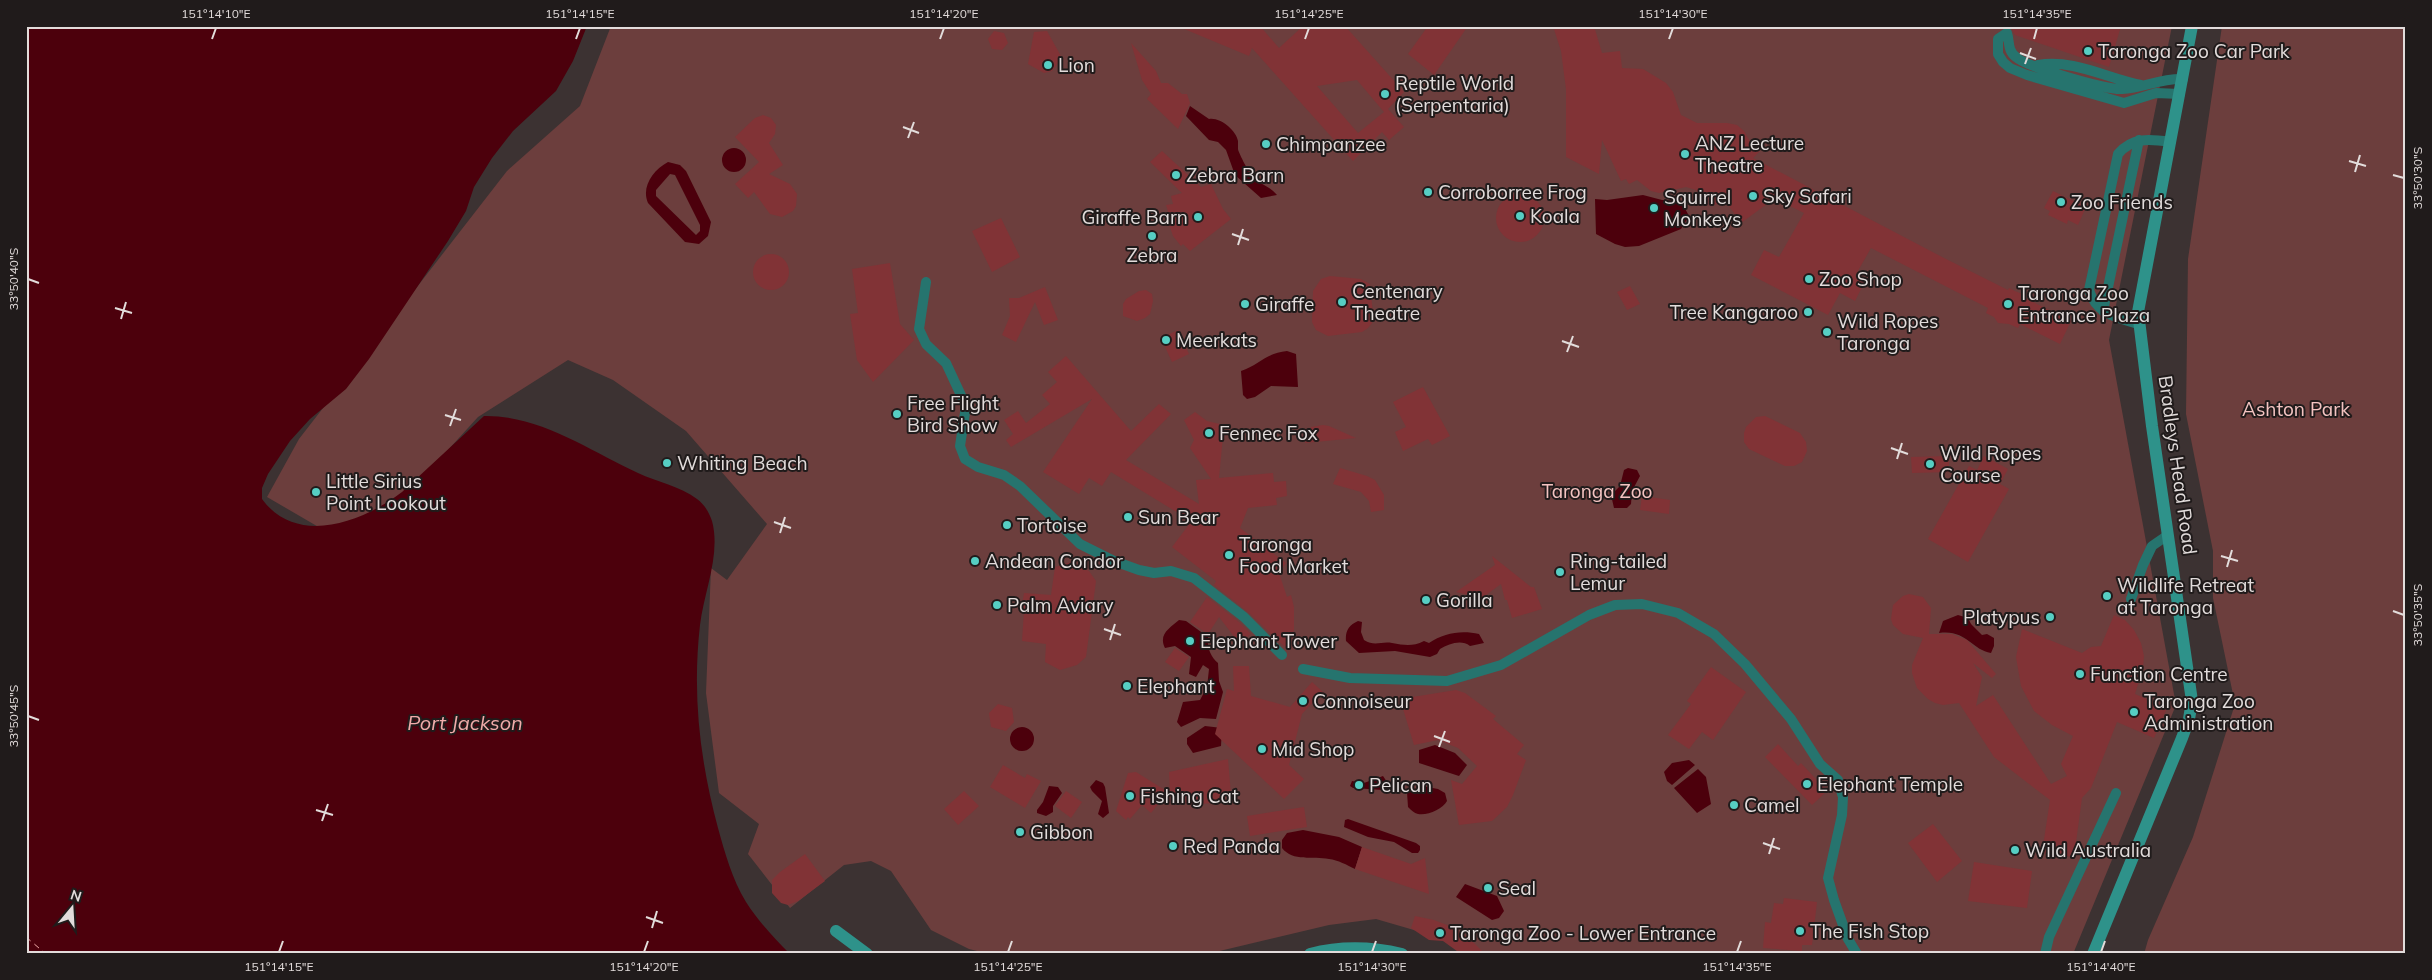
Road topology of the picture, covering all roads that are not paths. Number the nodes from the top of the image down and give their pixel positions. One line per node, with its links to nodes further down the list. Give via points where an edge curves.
1 (2192, 26): 2 (main road, Bradleys Head Road)
2 (2183, 79): 3 (main road, Bradleys Head Road); 3 (lane, via 2168,78 2130,89 2110,88 2032,66 2014,56 2006,33 1998,39 1998,54 2003,62 2027,75 2124,103 2156,92)
3 (2180, 94): 5 (main road, Bradleys Head Road)
4 (2139, 140): 5 (lane); 7 (lane); 7 (lane, via 2126,145 2116,162 2090,290 2093,302)
5 (2170, 142): 8 (main road, Bradleys Head Road, via 2139,300)
6 (926, 282): 11 (lane, via 919,329 926,344 946,363 966,406 960,446 965,458 1020,486 1080,544 1139,570 1154,573 1171,571 1194,578 1244,617)
7 (2103, 311): 8 (lane)
8 (2139, 324): 9 (main road, Bradleys Head Road)
9 (2168, 535): 10 (lane, via 2152,546); 20 (main road, Bradleys Head Road, via 2192,700 2189,719)
10 (2131, 598)
11 (1282, 655)
12 (1304, 669): 18 (lane, via 1350,678 1447,681 1500,664 1589,615 1615,605 1642,604 1678,614 1714,634 1745,664 1791,719 1820,764 1838,780 1843,797 1842,815 1828,878 1848,939)
13 (2116, 793): 19 (lane)
14 (836, 931): 15 (main road)
15 (867, 954)
16 (1310, 954): 17 (main road, via 1364,948)
17 (1402, 954)
18 (1857, 954)
19 (2044, 954)
20 (2093, 954)

